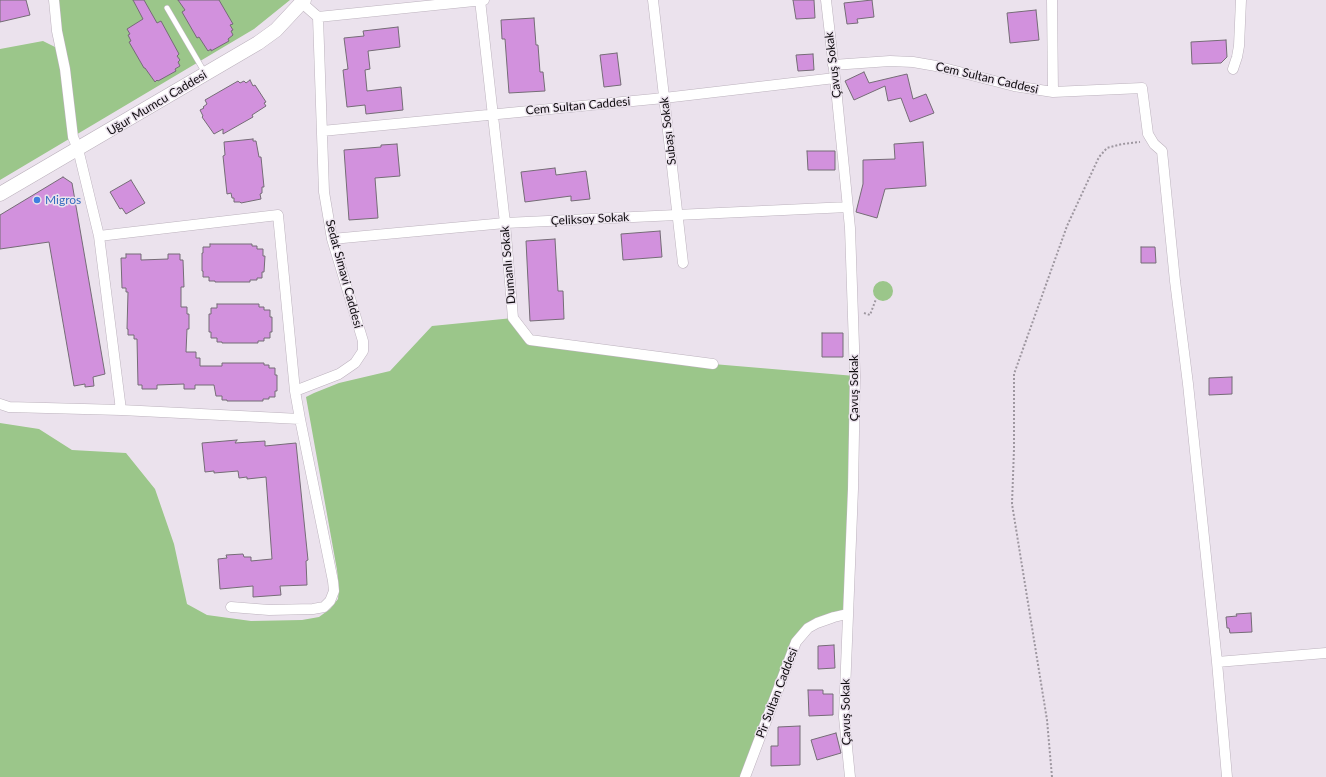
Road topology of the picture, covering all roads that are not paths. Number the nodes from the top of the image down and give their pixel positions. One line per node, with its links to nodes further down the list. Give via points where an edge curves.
1 (54, 0): 19 (street, via 73,137)
2 (480, 0): 3 (street); 10 (street); 17 (street, Dumanlı Sokak)
3 (484, 0)
4 (653, 0): 16 (street, Subaşı Sokak)
5 (826, 0): 11 (street, Çavuş Sokak)
6 (1052, 0): 15 (street)
7 (1241, 0): 12 (street, via 1239,46)
8 (303, 2): 10 (street); 13 (street, Uğur Mumcu Caddesi, via 276,30)
9 (167, 8): 13 (lane)
10 (318, 17): 18 (street, Sedat Simavi Caddesi)
11 (833, 65): 14 (street, Çavuş Sokak); 15 (street, Cem Sultan Caddesi, via 913,62 1014,86)
12 (1233, 69)
13 (205, 74): 19 (street, Uğur Mumcu Caddesi)
14 (835, 78): 16 (street, Cem Sultan Caddesi); 21 (street, Çavuş Sokak)
15 (1054, 92): 35 (street, Cem Sultan Caddesi, via 1142,88 1148,134 1162,151 1174,280 1188,384)
16 (664, 98): 17 (street, Cem Sultan Caddesi); 22 (street, Subaşı Sokak)
17 (493, 114): 18 (street, Cem Sultan Caddesi); 23 (street, Dumanlı Sokak)
18 (322, 131): 25 (street, Sedat Simavi Caddesi, via 324,192)
19 (78, 149): 20 (street, Uğur Mumcu Caddesi); 24 (street)
20 (0, 194)
21 (848, 207): 22 (street, Çeliksoy Sokak); 33 (street, Çavuş Sokak, via 856,376)
22 (678, 214): 23 (street, Çeliksoy Sokak); 26 (street, Subaşı Sokak)
23 (505, 223): 25 (street, Çeliksoy Sokak); 27 (street, Dumanlı Sokak, via 513,318 530,340)
24 (99, 236): 28 (street, via 278,216); 30 (street)
25 (332, 239): 28 (street, Sedat Simavi Caddesi, via 363,341 362,351 355,363 339,374)
26 (683, 263)
27 (713, 364)
28 (295, 391): 31 (street)
29 (0, 404): 30 (street, via 9,407)
30 (121, 410): 31 (street)
31 (300, 419): 32 (street, via 333,581 334,590 330,601 324,607 313,609 269,610)
32 (231, 607)
33 (847, 614): 36 (street, Pir Sultan Caddesi, via 817,623 808,628 796,642); 37 (street, Çavuş Sokak, via 844,717)
34 (1326, 653): 35 (street)
35 (1218, 662): 38 (street)
36 (746, 777)
37 (850, 777)
38 (1227, 777)

